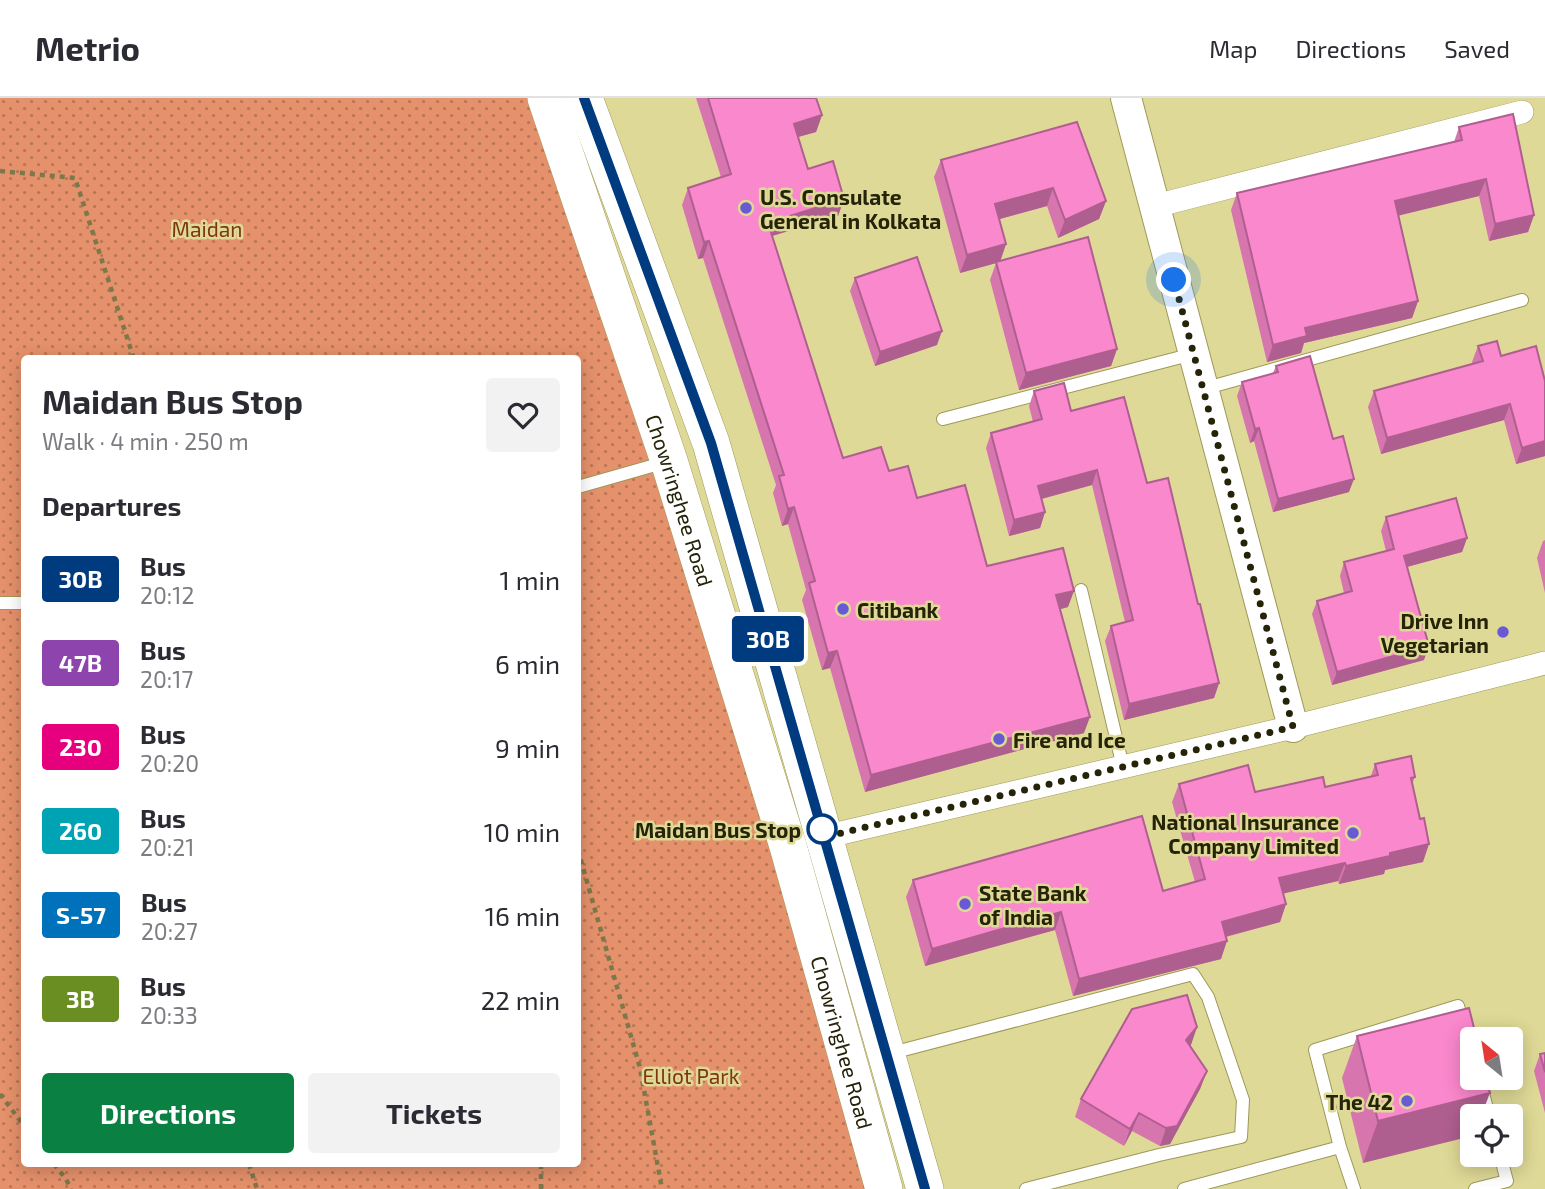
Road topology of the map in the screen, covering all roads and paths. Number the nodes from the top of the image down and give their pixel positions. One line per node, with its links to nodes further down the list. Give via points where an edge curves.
1 (546, 98): 12 (main road, Chowringhee Road)
2 (584, 98): 20 (main road, Chowringhee Road, via 711,443)
3 (1126, 98): 6 (street)
4 (1522, 112): 6 (street)
5 (0, 172): 9 (path, via 75,178)
6 (1155, 206): 8 (street)
7 (1522, 300): 10 (lane)
8 (1193, 354): 10 (street); 11 (lane)
9 (133, 355)
10 (1203, 389): 18 (street)
11 (943, 419)
12 (669, 461): 13 (lane); 21 (main road, Chowringhee Road)
13 (581, 486)
14 (1081, 590): 19 (lane)
15 (0, 603): 16 (lane)
16 (21, 603)
17 (1545, 663): 18 (street)
18 (1293, 727): 19 (street)
19 (1123, 767): 22 (street)
20 (806, 774): 21 (main road); 22 (main road, Chowringhee Road)
21 (769, 784): 37 (main road, Chowringhee Road)
22 (824, 837): 25 (main road, Chowringhee Road)
23 (581, 861): 36 (path, via 640,1068)
24 (1464, 1027): 28 (lane, via 1458,1006 1315,1051)
25 (887, 1054): 38 (main road, Chowringhee Road); 39 (lane, via 1193,974 1208,997 1243,1100 1241,1137)
26 (0, 1094): 27 (path)
27 (21, 1122)
28 (1340, 1147): 40 (lane); 41 (lane)
29 (56, 1167): 33 (path)
30 (250, 1167): 34 (path)
31 (541, 1167): 35 (path)
32 (1503, 1167): 42 (lane, via 1507,1181)
33 (71, 1189)
34 (257, 1189)
35 (541, 1189)
36 (662, 1189)
37 (884, 1189)
38 (925, 1189)
39 (1026, 1189)
40 (1184, 1189)
41 (1354, 1189)
42 (1475, 1189)

